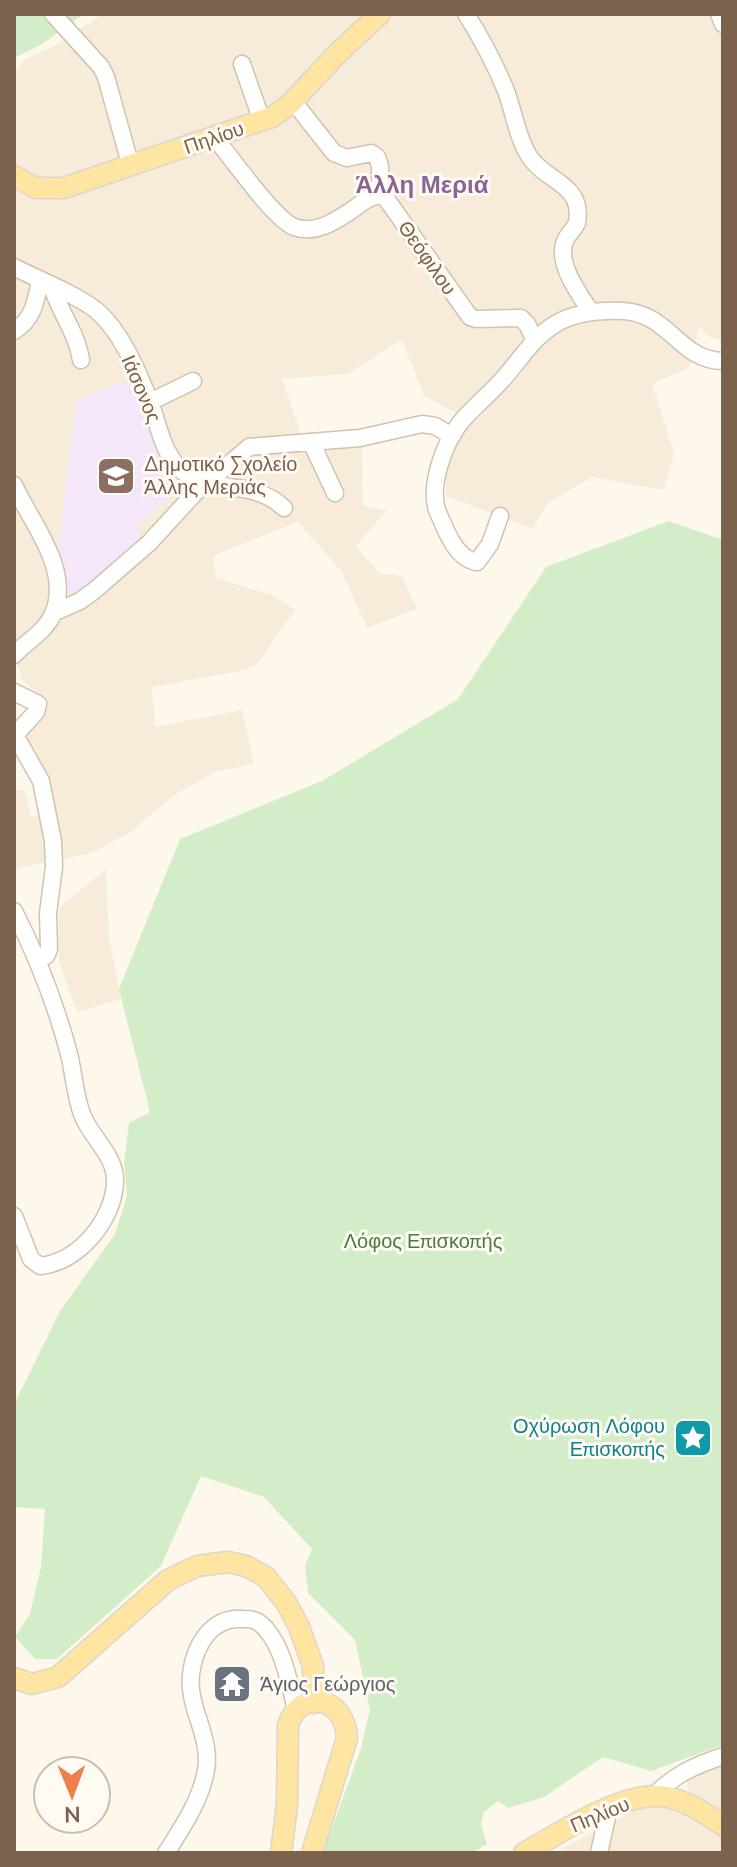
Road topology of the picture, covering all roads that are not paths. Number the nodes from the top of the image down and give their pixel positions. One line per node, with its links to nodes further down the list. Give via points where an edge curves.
1 (53, 14): 10 (street, via 101,67)
2 (380, 14): 7 (main road, Πηλίου)
3 (466, 14): 15 (street, via 499,73 528,155 565,185 575,202 577,223 564,241 564,258 575,289)
4 (719, 14): 5 (street)
5 (723, 24)
6 (242, 64): 8 (street)
7 (293, 101): 8 (main road, Πηλίου); 12 (street, via 337,155 377,157)
8 (262, 121): 9 (main road, Πηλίου)
9 (215, 138): 10 (main road, Πηλίου); 12 (street, via 294,227 328,226)
10 (131, 167): 11 (main road, Πηλίου, via 54,190 36,188)
11 (14, 176)
12 (380, 195): 17 (street, Θεόφιλου, via 470,317 517,316)
13 (14, 267): 14 (street, Ιάσονος)
14 (46, 284): 16 (street, via 26,322); 18 (street, via 74,333); 21 (street, Ιάσονος, via 106,320)
15 (591, 312): 17 (street, via 564,320); 19 (street, via 649,317 692,352)
16 (14, 331)
17 (534, 339): 22 (street)
18 (81, 360)
19 (723, 361)
20 (193, 381): 21 (street)
21 (150, 402): 24 (street, Ιάσονος, via 173,461 187,476)
22 (452, 436): 23 (street, via 422,424); 28 (street, via 437,476 435,503 459,553 472,562 480,560)
23 (311, 442): 24 (street, via 249,447); 26 (street)
24 (207, 483): 27 (street, Ιάσονος, via 261,491); 29 (street, via 95,590)
25 (14, 485): 29 (street, via 55,566)
26 (335, 493)
27 (284, 508)
28 (500, 516)
29 (53, 613): 30 (street)
30 (14, 655)
31 (14, 692): 33 (street, via 38,704 15,735 41,781 53,841 49,949)
32 (14, 911): 33 (street)
33 (37, 961): 34 (street, via 69,1053 81,1113 106,1152 115,1183 99,1226 82,1245 53,1263 40,1266 31,1259)
34 (14, 1216)
35 (14, 1678): 36 (main road, via 32,1684 58,1677 168,1580 197,1566 228,1562 266,1577 287,1604 313,1666)
36 (305, 1706): 41 (street, via 256,1620 231,1618 214,1626 196,1654 190,1685 207,1749 206,1771); 42 (main road, via 288,1725); 43 (main road, via 331,1705 342,1715 347,1733)
37 (723, 1756): 38 (street, via 692,1766)
38 (654, 1796): 39 (main road, Πηλίου); 40 (main road, Πηλίου, via 684,1802)
39 (609, 1808): 44 (main road, Πηλίου); 45 (street)
40 (723, 1825)
41 (166, 1853)
42 (281, 1853)
43 (312, 1853)
44 (524, 1853)
45 (599, 1853)

